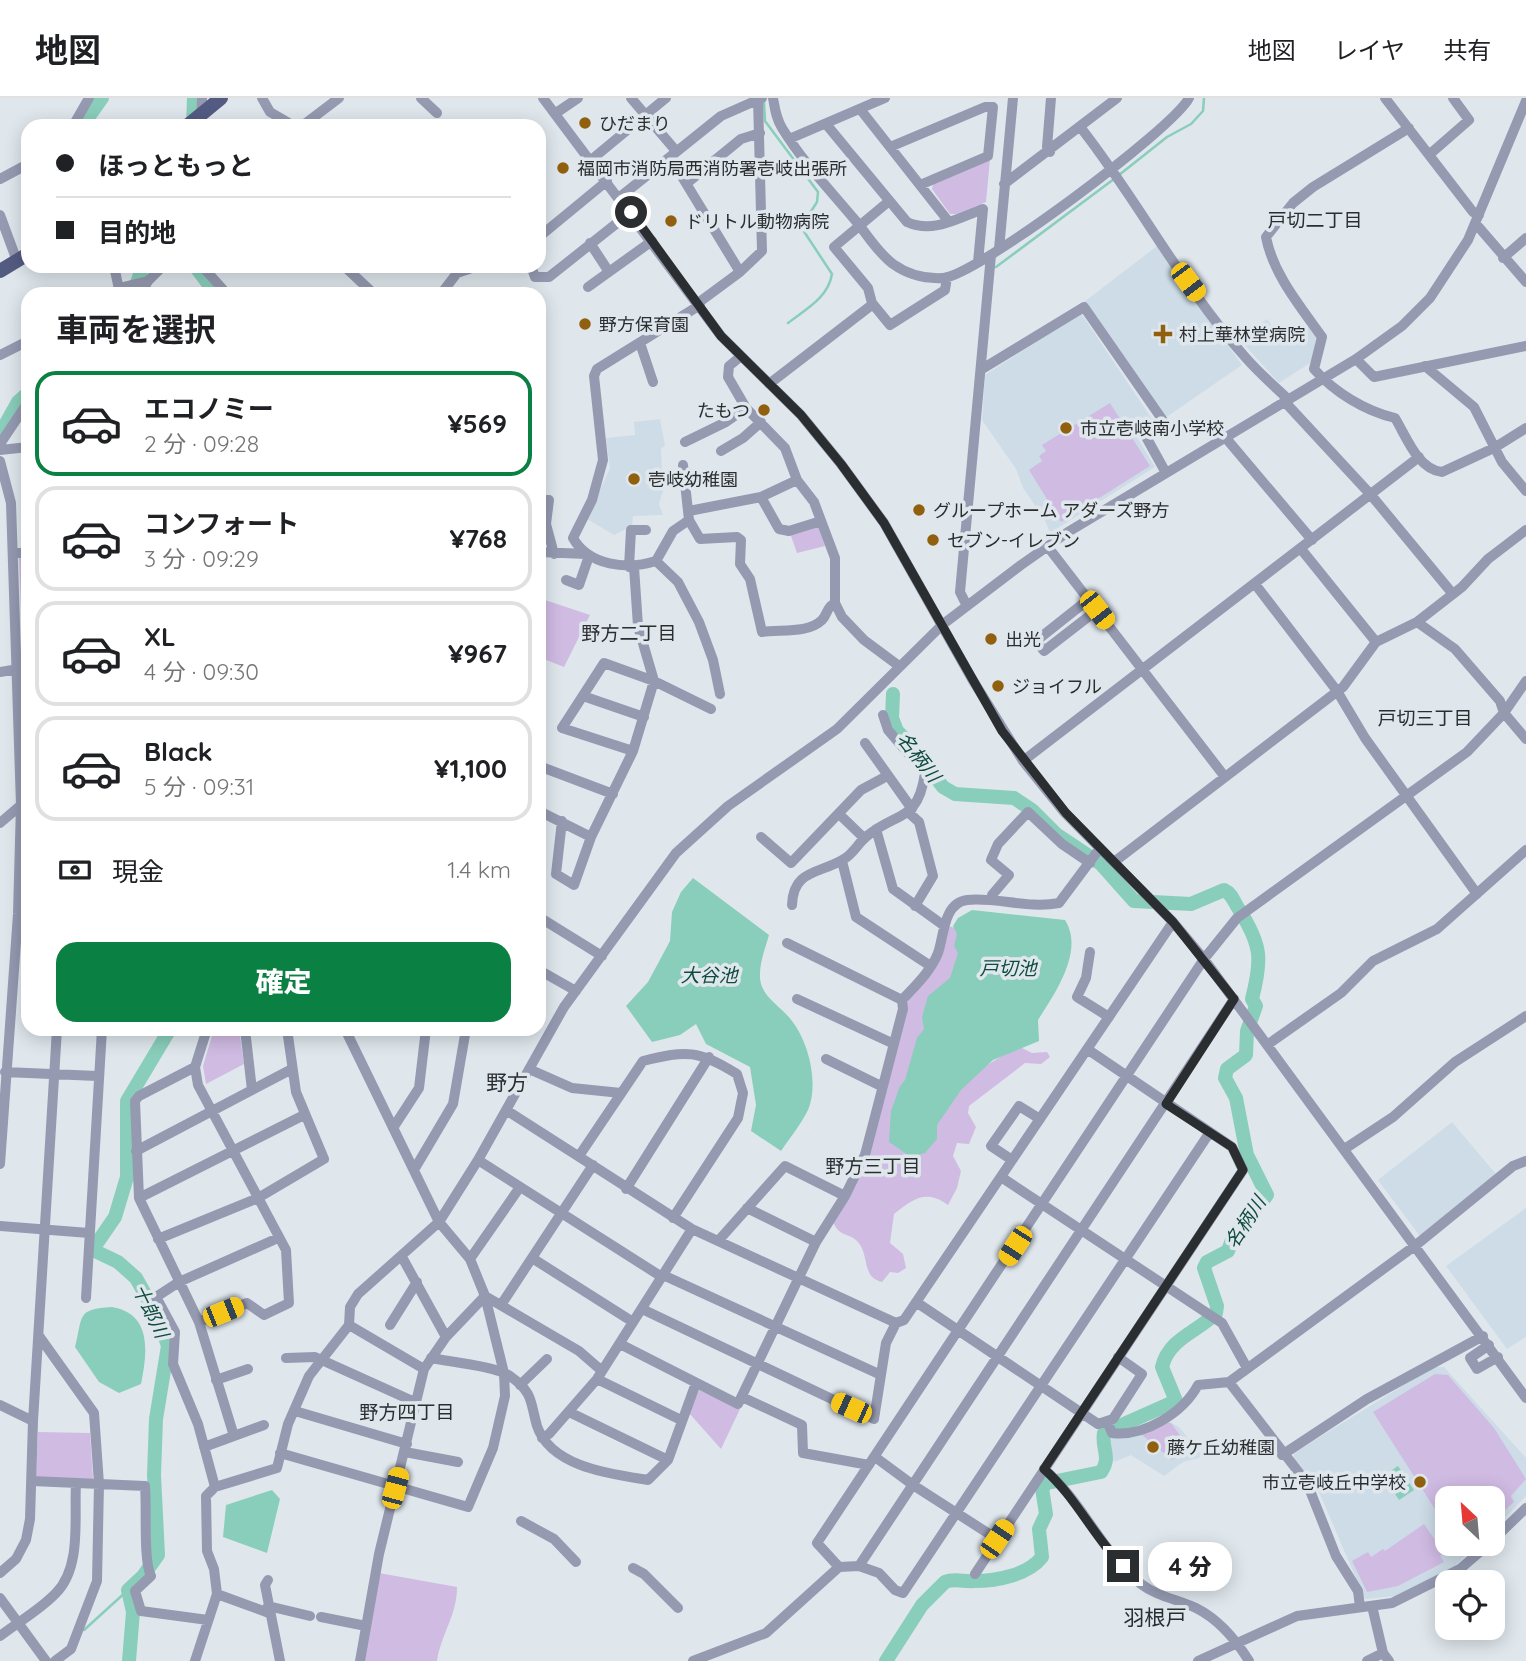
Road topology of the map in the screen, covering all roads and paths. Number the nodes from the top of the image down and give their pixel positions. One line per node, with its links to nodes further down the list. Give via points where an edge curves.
1 (89, 98): 25 (street)
2 (202, 98): 26 (street)
3 (221, 98): 27 (main road)
4 (262, 98): 28 (street)
5 (340, 98): 29 (street)
6 (421, 98): 22 (street)
7 (544, 98): 23 (street)
8 (578, 98): 23 (street)
9 (631, 98): 24 (street)
10 (666, 98): 24 (street)
11 (773, 98): 35 (street, via 776,116)
12 (885, 98): 21 (street)
13 (1013, 98): 46 (street)
14 (1051, 98): 37 (street, via 1047,147)
15 (1117, 98): 32 (street)
16 (1189, 98): 42 (street)
17 (1385, 98): 33 (street)
18 (1453, 98): 39 (street, via 1469,120)
19 (760, 99): 34 (street); 38 (street, via 720,116)
20 (1526, 101): 31 (street)
21 (860, 108): 30 (street); 36 (street)
22 (437, 113)
23 (556, 113): 40 (street)
24 (647, 116): 38 (street); 40 (street)
25 (77, 119)
26 (201, 119)
27 (202, 119)
28 (282, 119)
29 (312, 119)
30 (826, 124): 35 (street); 49 (street)
31 (1521, 127): 52 (street)
32 (1080, 128): 37 (street); 42 (street)
33 (1409, 128): 39 (street); 92 (street, via 1313,187 1265,237 1289,291 1322,337 1314,369)
34 (760, 133): 45 (street, via 741,139); 66 (street, via 762,251)
35 (789, 139): 54 (street)
36 (890, 147): 47 (street); 47 (street, via 993,107 988,156)
37 (1051, 152): 46 (street)
38 (673, 154): 45 (street); 48 (street)
39 (1430, 154): 52 (street)
40 (591, 160): 44 (street)
41 (21, 168): 43 (street)
42 (1115, 173): 59 (street); 95 (street, via 1214,317)
43 (0, 179)
44 (607, 181): 48 (street); 55 (street)
45 (687, 183): 66 (street)
46 (1004, 184): 59 (street)
47 (920, 185): 53 (street)
48 (620, 197): 50 (street)
49 (888, 202): 53 (street, via 916,226); 54 (street)
50 (631, 212): 57 (street); 58 (street)
51 (0, 215): 60 (street)
52 (1477, 219): 62 (street); 89 (street, via 1452,269 1430,298 1402,326)
53 (949, 222): 63 (street, via 983,209)
54 (859, 225): 72 (street, via 883,256 904,271); 83 (street, via 834,247 868,288)
55 (546, 231)
56 (1526, 237): 62 (street)
57 (652, 241): 65 (street); 82 (street)
58 (590, 243): 65 (street); 71 (street, via 550,276 535,277)
59 (995, 252): 63 (street); 91 (street)
60 (21, 255)
61 (21, 258): 64 (main road)
62 (1503, 258): 74 (street)
63 (978, 262): 72 (street)
64 (0, 271)
65 (609, 272): 81 (street)
66 (740, 272): 82 (street)
67 (156, 273): 73 (street)
68 (208, 273): 78 (street)
69 (352, 273): 79 (street)
70 (457, 273): 80 (street)
71 (534, 273)
72 (947, 277): 83 (street, via 945,290 890,325)
73 (148, 281): 75 (street); 76 (street); 77 (street)
74 (1526, 282)
75 (129, 287)
76 (145, 287)
77 (151, 287)
78 (221, 287)
79 (366, 287)
80 (446, 287)
81 (588, 287)
82 (699, 304): 84 (street); 88 (street)
83 (873, 304): 94 (street)
84 (640, 343): 93 (street); 129 (street, via 597,369 594,376 604,453 592,500 573,538)
85 (21, 344): 87 (street)
86 (1526, 346): 90 (street)
87 (0, 355)
88 (740, 357): 94 (street); 96 (street, via 726,373)
89 (1356, 359): 90 (street, via 1374,377); 92 (street)
90 (1426, 366): 104 (street, via 1475,407)
91 (982, 369): 110 (street, via 1084,307 1164,422 1145,435); 137 (street, via 960,592)
92 (1322, 378): 95 (street); 107 (street, via 1374,413 1395,418)
93 (653, 382)
94 (769, 384): 140 (street, via 801,415 884,523)
95 (1286, 400): 100 (street); 113 (street)
96 (746, 408): 98 (street); 101 (street)
97 (21, 412): 102 (street)
98 (761, 422): 106 (street); 111 (street, via 785,448)
99 (1526, 428): 104 (street)
100 (1225, 437): 110 (street); 122 (street)
101 (685, 442)
102 (0, 444)
103 (21, 448): 105 (street)
104 (1494, 448): 107 (street, via 1441,472 1432,471); 112 (street)
105 (0, 450)
106 (721, 451)
107 (1419, 457): 113 (street)
108 (0, 461): 125 (street, via 10,492)
109 (683, 464): 116 (street)
110 (1166, 473): 123 (street)
111 (797, 480): 114 (street); 117 (street, via 814,502)
112 (1526, 491)
113 (1371, 495): 122 (street); 134 (street)
114 (761, 497): 116 (street); 117 (street, via 779,528 789,531)
115 (546, 500): 118 (street)
116 (689, 516): 130 (street, via 673,531); 136 (street, via 700,539 741,540 740,564 750,579 762,632 804,629 822,620)
117 (821, 521): 136 (street, via 835,558)
118 (546, 524)
119 (546, 524): 128 (street)
120 (646, 530): 131 (street, via 631,530)
121 (1526, 530): 134 (street)
122 (1312, 540): 124 (street)
123 (1048, 547): 135 (street); 137 (street)
124 (1301, 549): 133 (street); 141 (street)
125 (14, 553): 126 (street); 143 (street)
126 (21, 553)
127 (546, 553): 128 (street)
128 (554, 554): 129 (street)
129 (587, 555): 131 (street); 132 (street, via 579,585)
130 (656, 561): 131 (street); 149 (street, via 678,582 699,622)
131 (632, 567): 146 (street, via 638,626)
132 (566, 580)
133 (1255, 584): 144 (street); 148 (street)
134 (1452, 593): 139 (street)
135 (1088, 599): 138 (street); 138 (street, via 1036,641 1044,651)
136 (835, 603): 142 (street, via 863,640)
137 (967, 606): 140 (street)
138 (1097, 610): 144 (street)
139 (1417, 622): 141 (street); 153 (street, via 1455,649 1500,701)
140 (942, 625): 142 (street); 159 (street)
141 (1376, 642): 148 (street)
142 (899, 666): 189 (street, via 837,729 728,806 676,853)
143 (18, 669): 145 (street); 151 (street)
144 (1143, 669): 159 (street); 162 (street)
145 (0, 672)
146 (654, 681): 150 (street, via 604,663); 152 (street); 155 (street)
147 (1526, 681): 153 (street)
148 (1337, 691): 162 (street); 164 (street)
149 (720, 694)
150 (583, 696): 155 (street); 158 (street, via 562,728)
151 (21, 708)
152 (711, 709)
153 (1504, 713): 156 (street); 164 (street, via 1467,752)
154 (883, 715): 166 (street, via 888,730 925,773 922,797)
155 (644, 717): 158 (street)
156 (1526, 739)
157 (865, 743): 161 (street)
158 (633, 751): 163 (street)
159 (1023, 761): 176 (street)
160 (546, 769): 163 (street)
161 (887, 776): 166 (street); 168 (street, via 861,790)
162 (1225, 777): 178 (street)
163 (613, 794): 172 (street)
164 (1405, 795): 179 (street); 190 (street, via 1242,915)
165 (21, 804): 170 (street)
166 (910, 811): 171 (street); 182 (street, via 919,822 933,876)
167 (546, 814): 169 (street)
168 (839, 814): 173 (street, via 792,863); 174 (street)
169 (562, 821): 172 (street); 172 (street, via 556,874 575,885)
170 (0, 823)
171 (876, 830): 174 (street); 182 (street, via 893,889)
172 (591, 837)
173 (761, 837)
174 (864, 838): 177 (street)
175 (1526, 850): 179 (street)
176 (1095, 856): 178 (street); 180 (street, via 1062,844 1028,812 998,844 991,860 1009,875); 185 (street, via 1059,903 966,900)
177 (842, 861): 181 (street, via 800,878); 191 (street, via 856,917)
178 (1114, 862): 184 (street)
179 (1477, 894): 209 (street, via 1437,929 1373,961 1341,993)
180 (992, 895)
181 (792, 905)
182 (915, 906): 185 (street)
183 (546, 921): 189 (street)
184 (1173, 922): 190 (street); 198 (street)
185 (943, 925): 191 (street, via 938,953)
186 (21, 933): 217 (street)
187 (787, 943): 196 (street)
188 (1090, 952): 198 (street, via 1077,998)
189 (602, 956): 193 (street)
190 (1204, 959): 195 (street); 220 (street)
191 (929, 965): 196 (street)
192 (546, 974): 193 (street)
193 (576, 992): 199 (street)
194 (797, 999): 210 (street)
195 (1234, 999): 209 (street); 224 (street)
196 (902, 1000): 210 (street)
197 (1526, 1016): 231 (street, via 1455,1062 1393,1117)
198 (1109, 1017): 211 (street)
199 (546, 1027)
200 (57, 1036): 218 (street)
201 (101, 1036): 219 (street)
202 (205, 1036): 214 (street)
203 (246, 1036): 222 (street)
204 (288, 1036): 215 (street)
205 (348, 1036): 229 (street)
206 (425, 1036): 229 (street, via 419,1088)
207 (465, 1036): 240 (street, via 453,1104)
208 (541, 1036): 216 (street)
209 (1265, 1042): 231 (street)
210 (894, 1044): 221 (street)
211 (1087, 1049): 220 (street); 228 (street)
212 (709, 1057): 223 (street, via 677,1052 643,1061); 243 (street); 250 (street, via 737,1074 743,1093 738,1118)
213 (826, 1059): 221 (street)
214 (195, 1067): 225 (street); 232 (street, via 135,1101)
215 (292, 1069): 222 (street); 227 (street)
216 (529, 1069): 223 (street, via 572,1088); 226 (street)
217 (5, 1072): 218 (street); 238 (street)
218 (53, 1075): 219 (street); 255 (street)
219 (97, 1076): 256 (street)
220 (1127, 1077): 224 (street); 247 (street)
221 (881, 1086): 244 (street, via 865,1155)
222 (252, 1090): 225 (street)
223 (621, 1093): 234 (street)
224 (1166, 1104): 230 (street); 254 (street)
225 (210, 1110): 232 (street); 233 (street)
226 (506, 1110): 234 (street); 235 (street)
227 (304, 1115): 233 (street); 246 (street, via 324,1159)
228 (1040, 1119): 236 (street); 236 (street, via 1019,1106 991,1146)
229 (393, 1128): 240 (street)
230 (1210, 1132): 264 (street); 270 (street, via 1232,1147 1243,1170)
231 (1346, 1148): 261 (street)
232 (136, 1151): 245 (street)
233 (233, 1153): 245 (street); 246 (street)
234 (579, 1156): 239 (street)
235 (478, 1160): 242 (street); 251 (street)
236 (1012, 1160): 241 (street)
237 (1526, 1161): 261 (street, via 1513,1166)
238 (0, 1164)
239 (593, 1166): 243 (street); 249 (street)
240 (414, 1170): 251 (street)
241 (1001, 1177): 247 (street); 273 (street)
242 (520, 1187): 249 (street); 265 (street)
243 (626, 1189): 250 (street)
244 (845, 1196): 248 (street, via 785,1166); 260 (street)
245 (139, 1198): 258 (street)
246 (258, 1198): 257 (street); 258 (street)
247 (1043, 1203): 254 (street); 282 (street)
248 (747, 1208): 259 (street); 260 (street)
249 (561, 1213): 263 (street); 266 (street)
250 (673, 1218): 253 (street)
251 (439, 1222): 262 (street); 265 (street)
252 (0, 1226): 255 (street)
253 (692, 1229): 259 (street); 266 (street)
254 (1082, 1230): 264 (street); 287 (street)
255 (45, 1231): 256 (street); 283 (street)
256 (89, 1233): 272 (street)
257 (278, 1238): 268 (street); 276 (street, via 286,1250 289,1303 264,1315 247,1303)
258 (158, 1239): 268 (street)
259 (719, 1240): 267 (street)
260 (816, 1242): 267 (street)
261 (1416, 1245): 285 (street); 296 (street)
262 (402, 1256): 269 (street); 279 (street, via 358,1294 350,1307)
263 (532, 1258): 274 (street); 277 (street)
264 (1126, 1258): 270 (street); 305 (street)
265 (470, 1259): 271 (street)
266 (663, 1276): 275 (street); 281 (street)
267 (797, 1279): 278 (street); 281 (street)
268 (179, 1282): 276 (street); 319 (street, via 156,1297 175,1332 173,1364)
269 (417, 1282): 280 (street); 284 (street)
270 (1166, 1286): 288 (street); 296 (street, via 1222,1323)
271 (485, 1296): 274 (street); 284 (street); 298 (street)
272 (86, 1298)
273 (916, 1302): 278 (street, via 904,1320); 282 (street)
274 (501, 1305): 299 (street, via 579,1351)
275 (642, 1309): 277 (street); 294 (street)
276 (199, 1322): 301 (street)
277 (633, 1322): 286 (street)
278 (896, 1322): 300 (street, via 886,1343)
279 (349, 1325): 293 (street); 297 (street)
280 (390, 1325)
281 (775, 1329): 294 (street); 300 (street)
282 (958, 1331): 287 (street); 324 (street)
283 (39, 1336): 314 (street); 329 (street, via 94,1413)
284 (446, 1337): 291 (street)
285 (1486, 1340): 289 (street); 289 (street, via 1470,1358 1477,1369); 322 (street, via 1367,1399)
286 (620, 1344): 299 (street); 303 (street)
287 (998, 1356): 305 (street); 330 (street)
288 (1118, 1357): 312 (street); 315 (street, via 1142,1374 1113,1419)
289 (1498, 1357): 307 (street)
290 (286, 1358): 293 (street)
291 (431, 1358): 297 (street); 298 (street)
292 (547, 1359): 304 (street)
293 (321, 1360): 308 (street); 310 (street)
294 (757, 1365): 300 (street, via 874,1419); 306 (street)
295 (248, 1368): 301 (street)
296 (1247, 1368): 302 (street)
297 (424, 1369): 308 (street)
298 (504, 1373): 304 (street); 332 (street, via 505,1396 493,1448 468,1507)
299 (599, 1375): 311 (street); 313 (street)
300 (881, 1375)
301 (216, 1381): 317 (street)
302 (1229, 1382): 315 (street, via 1198,1385 1180,1411 1127,1435 1112,1433); 322 (street)
303 (696, 1383): 306 (street, via 738,1404); 313 (street)
304 (520, 1385): 318 (street, via 534,1403)
305 (1041, 1386): 312 (street); 334 (street)
306 (742, 1397): 324 (street, via 802,1424 803,1453)
307 (1526, 1398)
308 (417, 1403): 320 (street)
309 (0, 1405): 314 (street)
310 (295, 1410): 320 (street); 321 (street)
311 (569, 1412): 318 (street); 323 (street)
312 (1081, 1413): 315 (street, via 1098,1424); 326 (street)
313 (681, 1420): 323 (street)
314 (33, 1421): 327 (street)
315 (1107, 1421)
316 (264, 1425): 317 (street)
317 (233, 1436): 319 (street)
318 (542, 1438): 323 (street, via 552,1451 596,1472 648,1480)
319 (204, 1447): 331 (street)
320 (406, 1448): 325 (street); 332 (street)
321 (280, 1453): 331 (street, via 277,1468); 332 (street)
322 (1282, 1455): 349 (street, via 1315,1496 1336,1556 1358,1591)
323 (668, 1460)
324 (872, 1461): 330 (street); 341 (street, via 817,1544)
325 (458, 1462)
326 (1044, 1469): 337 (street); 356 (street, via 1060,1482 1105,1548 1142,1585 1195,1608)
327 (32, 1481): 328 (street); 343 (street, via 26,1540 16,1559)
328 (76, 1483): 329 (street); 353 (street, via 72,1562 67,1577 58,1592)
329 (99, 1484): 352 (street, via 145,1486 148,1571 135,1591 141,1611); 359 (street, via 97,1581 71,1649)
330 (913, 1485): 334 (street); 340 (street)
331 (215, 1487): 346 (street, via 206,1496 206,1527)
332 (395, 1488): 354 (street)
333 (1526, 1507): 336 (street)
334 (957, 1511): 337 (street); 340 (street, via 903,1593 879,1573)
335 (521, 1521): 339 (street, via 554,1539)
336 (1505, 1528)
337 (997, 1539): 344 (street)
338 (1475, 1556): 348 (street, via 1460,1569 1392,1603)
339 (576, 1562)
340 (859, 1566): 341 (street)
341 (839, 1567): 363 (street, via 766,1633)
342 (632, 1569): 350 (street, via 644,1574)
343 (0, 1573)
344 (975, 1574)
345 (268, 1580): 351 (street)
346 (217, 1594): 351 (street); 352 (street)
347 (0, 1598): 353 (street)
348 (1372, 1606): 349 (street); 357 (street)
349 (1360, 1607): 356 (street, via 1297,1616)
350 (678, 1608)
351 (269, 1610): 354 (street); 361 (street)
352 (208, 1620): 360 (street)
353 (19, 1622): 355 (street); 358 (street)
354 (366, 1626): 362 (street)
355 (0, 1636)
356 (1236, 1641): 364 (street); 365 (street)
357 (1386, 1657): 366 (street)
358 (46, 1661)
359 (55, 1661)
360 (195, 1661)
361 (280, 1661)
362 (360, 1661)
363 (693, 1661)
364 (1198, 1661)
365 (1248, 1661)
366 (1367, 1661)

